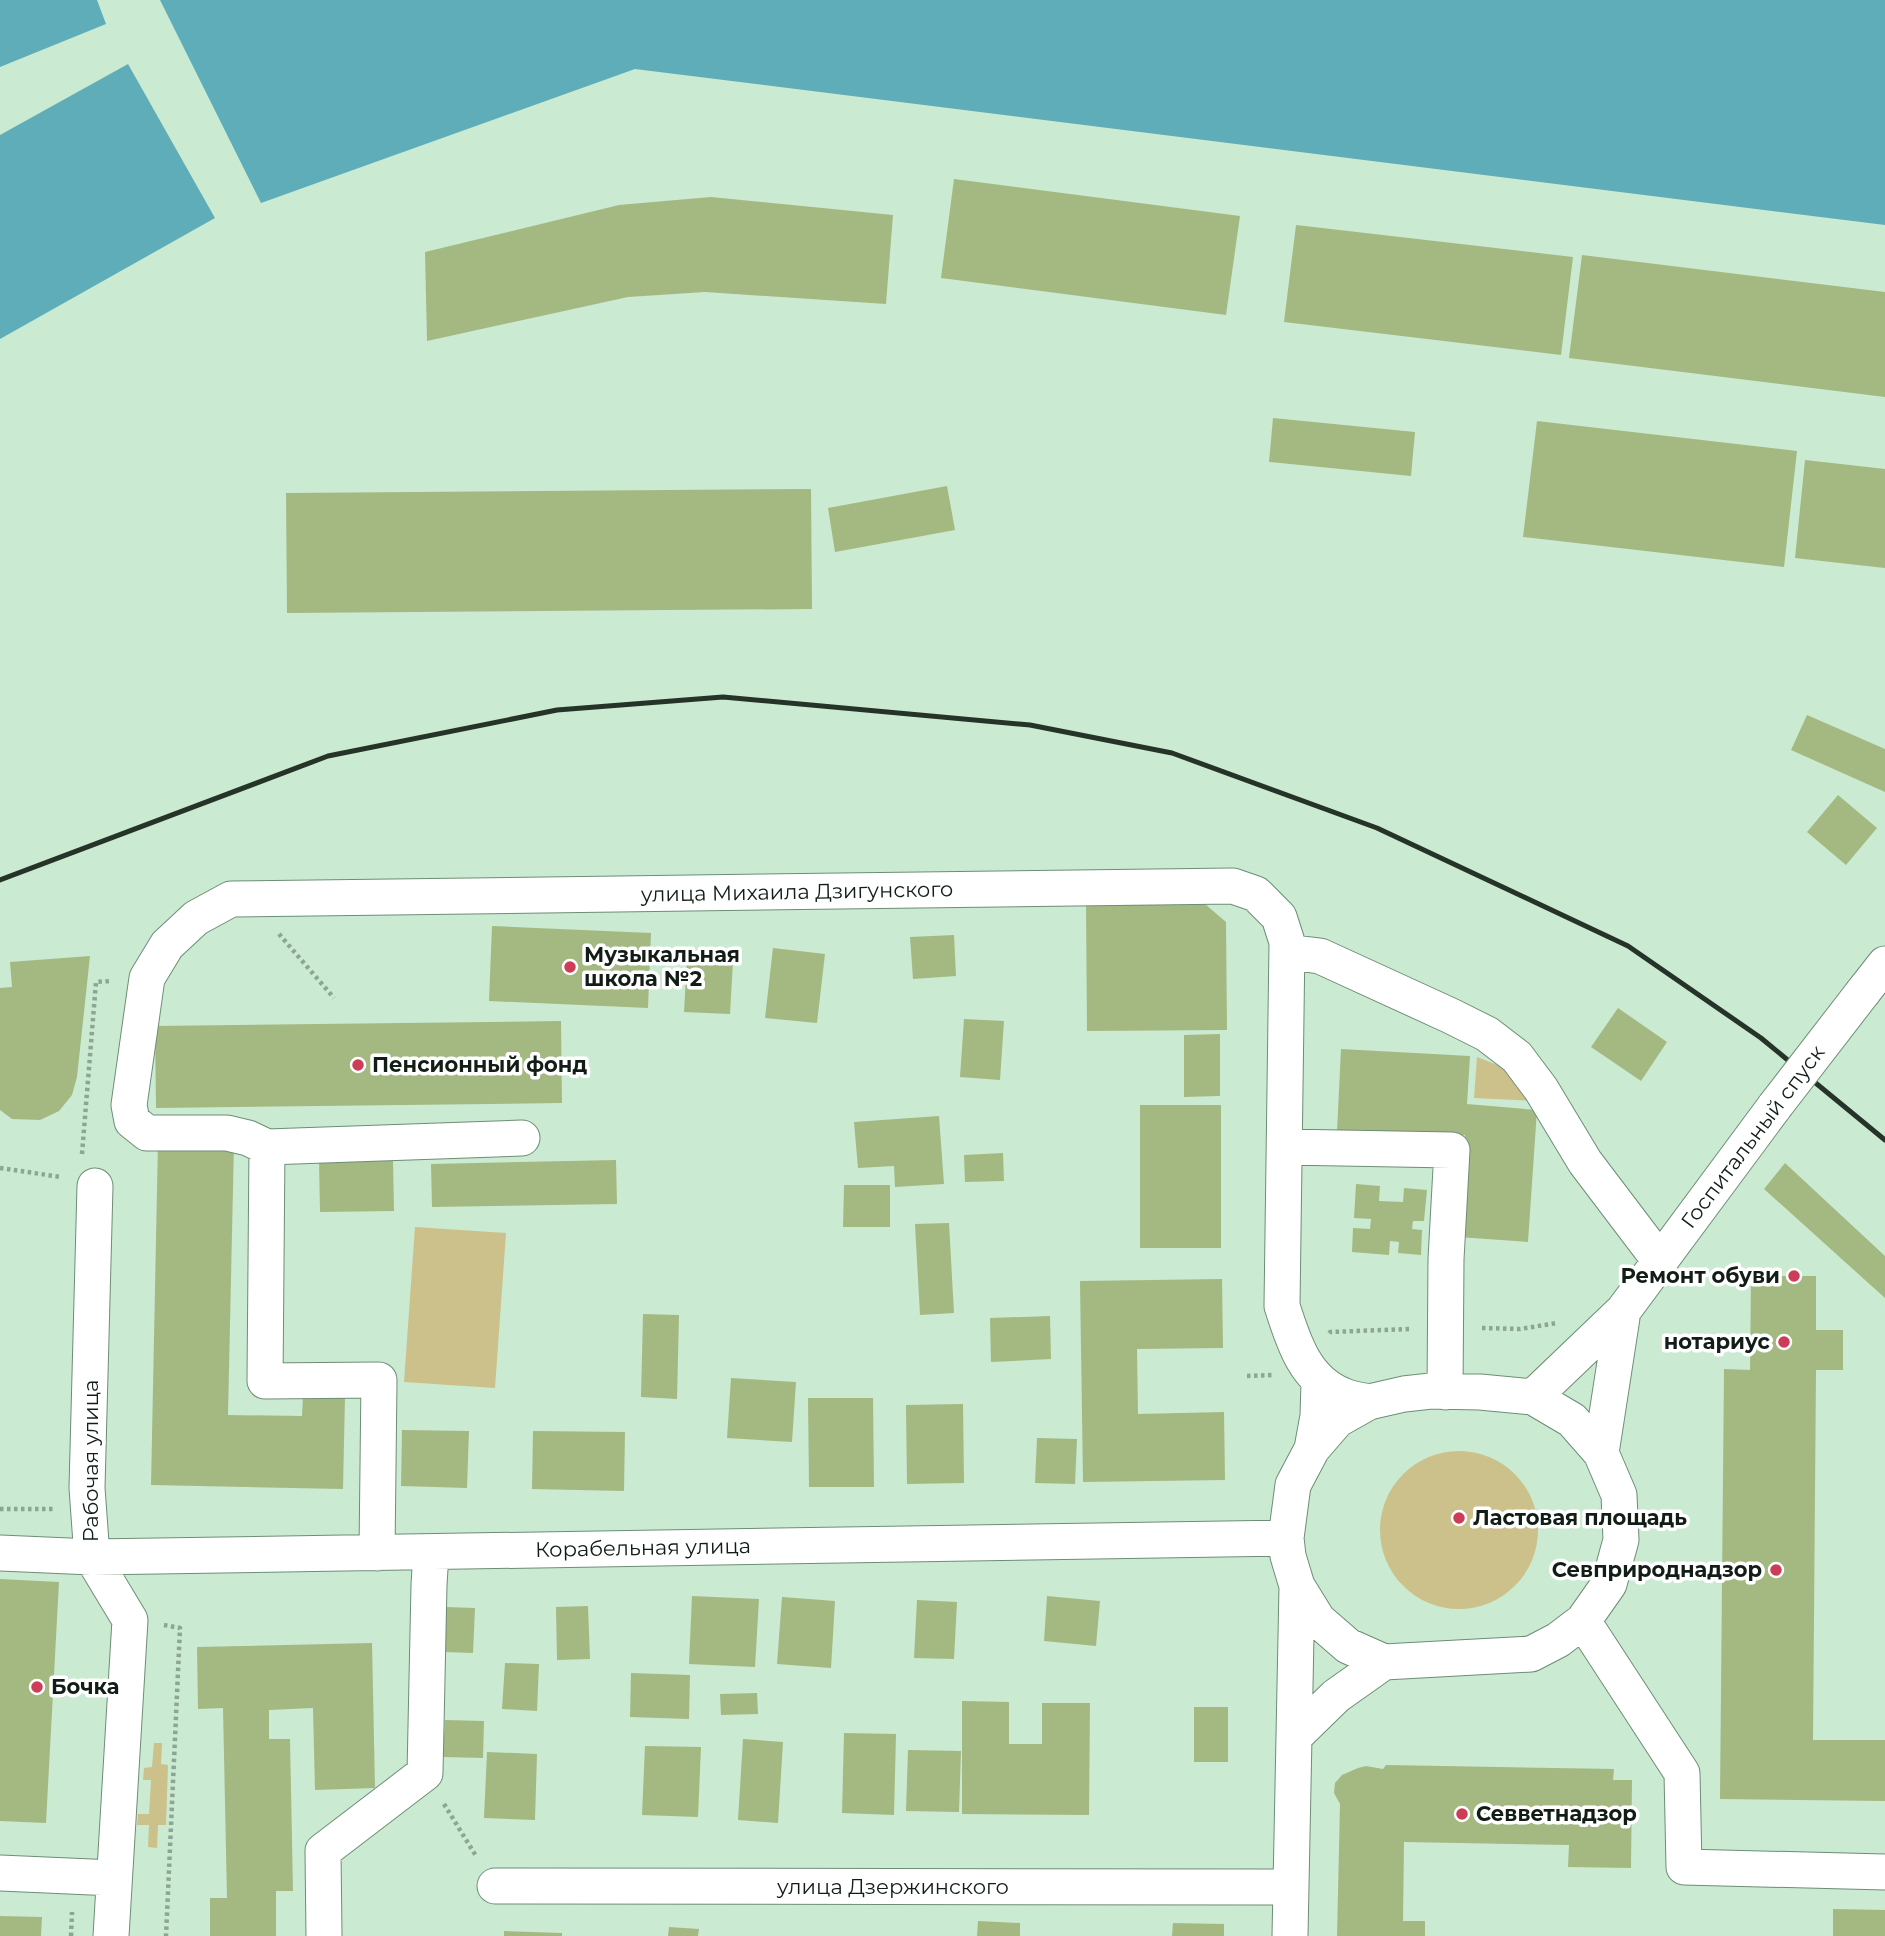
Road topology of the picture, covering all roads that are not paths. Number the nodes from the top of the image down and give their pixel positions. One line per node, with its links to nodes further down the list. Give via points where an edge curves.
1 (1287, 952): 4 (street, улица Михаила Дзигунского, via 1279,917 1256,894 1233,886 231,899 196,918 167,945 147,978 129,1105 132,1121 147,1133 227,1133); 5 (street, улица Михаила Дзигунского); 7 (street, via 1320,956 1487,1034 1517,1057 1585,1162)
2 (1879, 972): 7 (street, Госпитальный спуск, bridge)
3 (522, 1139): 4 (street)
4 (267, 1147): 18 (street, via 265,1381 379,1380)
5 (1285, 1147): 9 (street, улица Михаила Дзигунского, via 1282,1306 1295,1347); 10 (street, via 1452,1150)
6 (88, 1183): 19 (street, Рабочая улица, via 87,1488)
7 (1660, 1261): 8 (street, Госпитальный спуск)
8 (1623, 1311): 11 (street, Госпитальный спуск); 14 (street)
9 (1319, 1382): 12 (street, via 1343,1396); 13 (street)
10 (1445, 1392): 11 (street); 12 (street)
11 (1533, 1397): 14 (street, via 1572,1420)
12 (1369, 1402): 13 (street, via 1337,1420)
13 (1312, 1449): 15 (street, via 1293,1485)
14 (1601, 1454): 21 (street, via 1619,1495 1621,1540 1609,1584)
15 (1286, 1538): 16 (street, Корабельная улица); 20 (street)
16 (431, 1552): 18 (street, Корабельная улица); 30 (street, via 425,1773 323,1851)
17 (0, 1553): 19 (street, Корабельная улица)
18 (377, 1553): 19 (street, Корабельная улица)
19 (92, 1557): 26 (street, Рабочая улица, via 130,1620)
20 (1297, 1586): 22 (street, via 1318,1620 1348,1646); 23 (street)
21 (1583, 1620): 22 (street, via 1531,1654); 24 (street, via 1682,1773 1684,1867)
22 (1384, 1662): 23 (street, via 1336,1696)
23 (1295, 1736): 28 (street)
24 (1885, 1872)
25 (0, 1873): 26 (street)
26 (114, 1878): 29 (street)
27 (495, 1886): 28 (street, улица Дзержинского)
28 (1291, 1886): 31 (street)
29 (111, 1936)
30 (324, 1936)
31 (1290, 1936)

